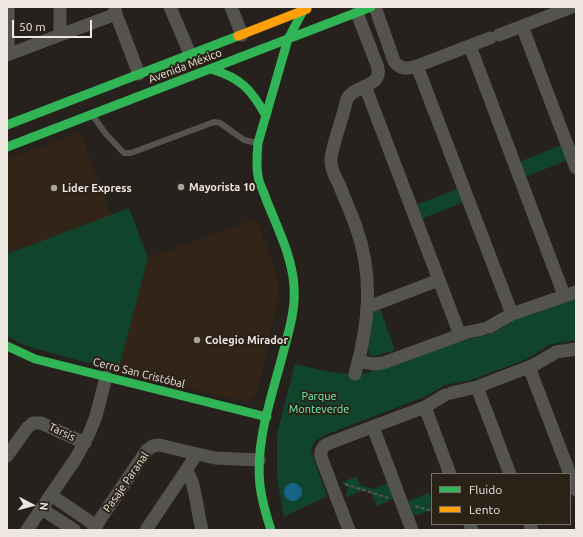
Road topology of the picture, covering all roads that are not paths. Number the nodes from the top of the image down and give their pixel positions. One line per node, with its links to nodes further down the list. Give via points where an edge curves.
1 (8, 7): 21 (street)
2 (60, 7): 16 (street)
3 (170, 7): 20 (street)
4 (231, 7): 17 (street)
5 (285, 7): 14 (street)
6 (314, 7): 10 (street, Avenida México)
7 (371, 7): 13 (street, Avenida México)
8 (375, 7): 22 (street, via 396,64 402,68)
9 (573, 7): 12 (street); 15 (street)
10 (303, 9): 14 (street, Avenida México); 18 (street)
11 (116, 10): 16 (street); 24 (street)
12 (576, 11)
13 (357, 13): 18 (street, Avenida México); 25 (street, via 379,72 372,84)
14 (285, 18): 17 (street, Avenida México); 18 (street)
15 (522, 26): 19 (street); 31 (street)
16 (60, 35): 21 (street)
17 (242, 35): 20 (street, Avenida México)
18 (288, 39): 23 (street, Avenida México); 27 (street)
19 (470, 46): 22 (street); 33 (street)
20 (190, 54): 24 (street, Avenida México)
21 (8, 55)
22 (417, 66): 35 (street)
23 (211, 69): 26 (street, Avenida México); 27 (street, via 230,75 244,84)
24 (138, 74): 28 (street, Avenida México)
25 (365, 86): 32 (street); 34 (street, via 354,91 347,99 331,161 362,245 368,278)
26 (92, 114): 29 (lane, via 124,153 131,153 214,122 220,123 244,140); 30 (street, Avenida México)
27 (266, 116): 29 (street)
28 (7, 125)
29 (258, 143): 43 (street, via 258,177 290,261 294,287 292,317)
30 (7, 147)
31 (576, 168)
32 (439, 280): 34 (street); 36 (street)
33 (570, 293): 35 (street)
34 (368, 306): 36 (street, via 365,334 356,368 383,363)
35 (512, 314): 36 (street, via 486,328)
36 (460, 335)
37 (7, 346): 40 (street, Cerro San Cristóbal, via 35,359)
38 (576, 348): 39 (street, via 555,353)
39 (529, 367): 41 (street); 52 (street)
40 (106, 377): 43 (street, Cerro San Cristóbal); 45 (street)
41 (477, 387): 42 (street, via 448,394); 51 (street)
42 (425, 407): 44 (street); 50 (street)
43 (267, 417): 48 (street)
44 (373, 427): 63 (street, via 327,444 320,452); 64 (street)
45 (85, 443): 47 (street, Tarsis, via 46,424 37,423 26,428); 55 (street)
46 (197, 454): 48 (street, Pasaje Paranal, via 215,458); 49 (street); 59 (street, Pasaje Paranal, via 159,445 150,447)
47 (7, 456)
48 (259, 460): 62 (street, via 262,498)
49 (186, 470): 60 (street); 61 (street, via 194,484)
50 (450, 473)
51 (510, 473)
52 (570, 473)
53 (571, 477): 54 (street)
54 (576, 490)
55 (51, 496): 56 (street); 59 (street, via 92,523)
56 (42, 509): 57 (street); 58 (street)
57 (28, 530)
58 (74, 530)
59 (95, 530)
60 (146, 530)
61 (202, 530)
62 (271, 530)
63 (349, 530)
64 (412, 530)

